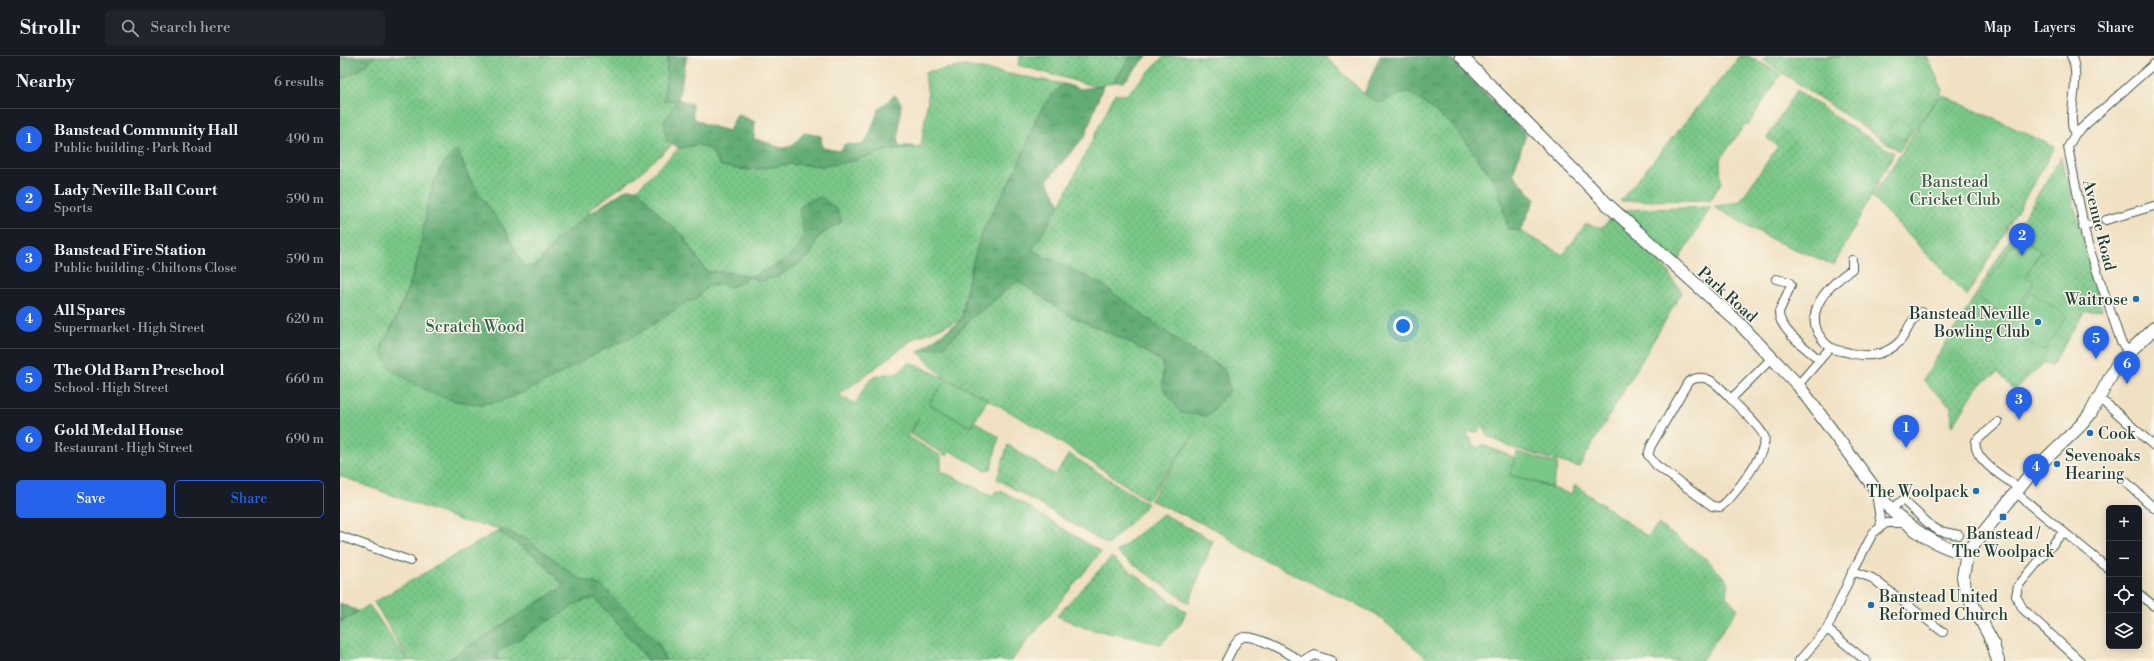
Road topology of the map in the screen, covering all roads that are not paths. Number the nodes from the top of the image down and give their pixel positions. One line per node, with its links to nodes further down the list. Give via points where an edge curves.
1 (1461, 56): 15 (street, Park Road, via 1609,206 1739,324)
2 (2071, 56): 4 (street, via 2076,73 2073,124)
3 (2154, 64): 4 (street)
4 (2076, 134): 8 (street, Avenue Road, via 2068,147)
5 (2154, 206): 6 (street)
6 (2106, 220)
7 (2096, 223): 8 (street)
8 (2083, 227): 14 (street, Avenue Road, via 2102,290 2121,342)
9 (1852, 260): 13 (street, via 1852,269 1836,280 1819,300 1815,309 1814,325)
10 (1776, 279): 16 (street, via 1789,282 1791,285 1779,312 1782,324)
11 (1922, 312): 13 (street, via 1912,318 1903,339 1885,352 1863,356)
12 (2154, 328): 14 (street)
13 (1830, 348): 16 (street)
14 (2128, 352): 19 (street, via 2108,378)
15 (1772, 358): 17 (street, Park Road); 18 (street)
16 (1820, 360): 17 (street)
17 (1798, 385): 24 (street, Park Road)
18 (1731, 399): 18 (street, via 1709,379 1693,379 1682,392 1648,455 1656,464 1712,506 1720,507 1732,497 1764,447 1763,435)
19 (2098, 399): 21 (street); 23 (street, via 2082,425 2042,461)
20 (1998, 422): 23 (street, via 1976,441 1976,450 1988,465)
21 (2154, 446)
22 (2126, 482): 25 (street)
23 (2017, 490): 29 (street); 33 (street)
24 (1876, 493): 26 (street, Park Road); 28 (street)
25 (2153, 504)
26 (1890, 509): 27 (street, Park Road); 32 (street, via 1903,500 1930,525)
27 (1906, 523): 28 (street); 32 (street, Park Road)
28 (1881, 526): 36 (street, via 1868,540)
29 (2063, 532): 35 (street); 48 (street, via 2018,586 2016,596 2023,609)
30 (1959, 535): 32 (street)
31 (340, 536): 34 (street)
32 (1936, 537): 33 (street, Park Road, via 1956,551)
33 (1967, 553): 47 (street, via 1963,577 1966,592 1992,641)
34 (410, 561)
35 (2106, 567)
36 (1853, 571): 39 (street); 40 (street, via 1872,578)
37 (2142, 596): 38 (street)
38 (2154, 606)
39 (1827, 629): 45 (street); 46 (street)
40 (1943, 632)
41 (1226, 661): 42 (street, via 1236,642 1249,636)
42 (1300, 661)
43 (1304, 661): 44 (street, via 1315,656)
44 (1332, 661)
45 (1799, 661)
46 (1866, 661)
47 (1998, 661)
48 (2080, 661)

